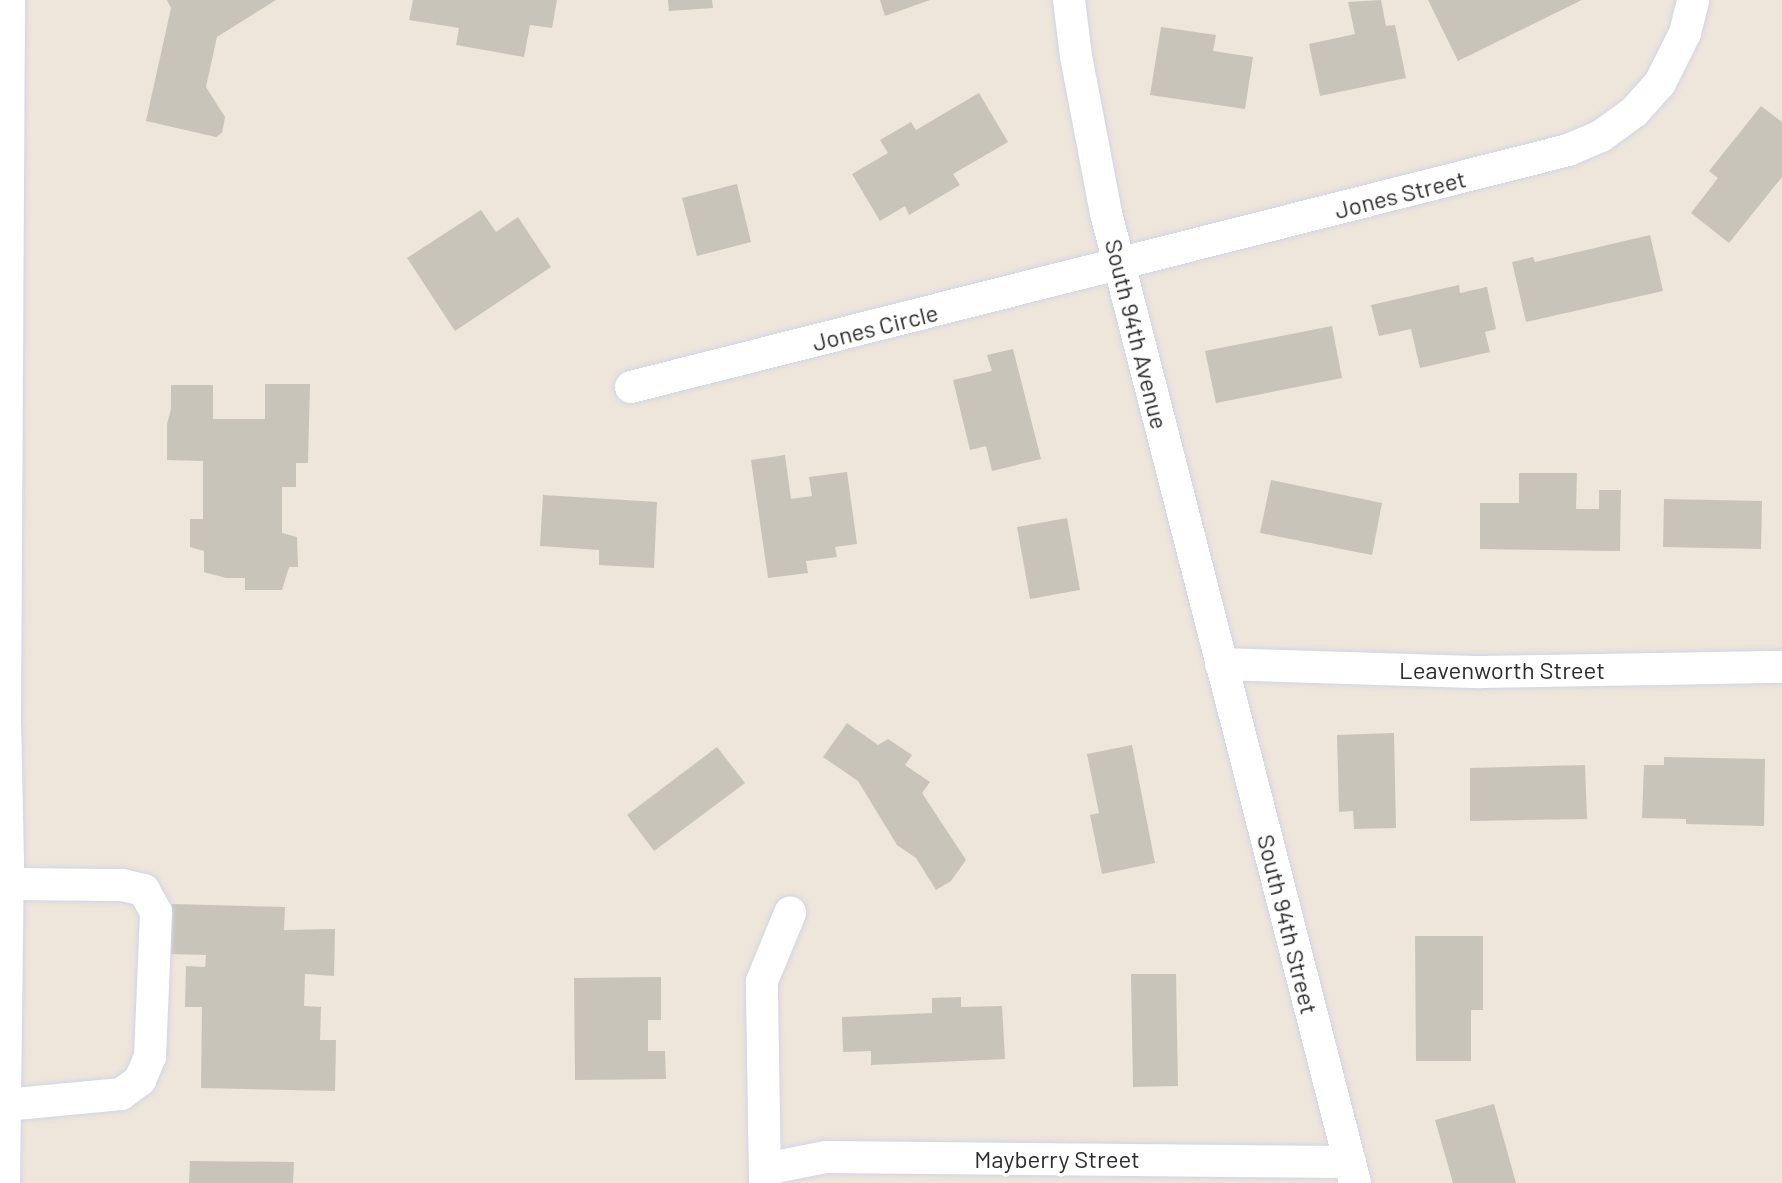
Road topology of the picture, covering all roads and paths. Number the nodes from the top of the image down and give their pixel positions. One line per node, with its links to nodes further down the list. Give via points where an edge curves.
1 (9, 0): 8 (street)
2 (1069, 0): 4 (street, South 94th Avenue, via 1083,95)
3 (1693, 0): 4 (street, Jones Street, via 1685,33 1660,83 1634,112 1601,136 1568,150)
4 (1119, 266): 5 (street, Jones Circle); 6 (street, South 94th Avenue)
5 (631, 387)
6 (1221, 664): 7 (street, Leavenworth Street, via 1481,672); 11 (street, South 94th Street)
7 (1782, 667)
8 (8, 884): 10 (street); 10 (street, via 122,885 145,890 156,912 150,1057 140,1080 121,1094)
9 (790, 913): 12 (street, via 762,981)
10 (5, 1105): 13 (street)
11 (1352, 1172): 12 (street, Mayberry Street, via 826,1157)
12 (765, 1176)
13 (4, 1183)

